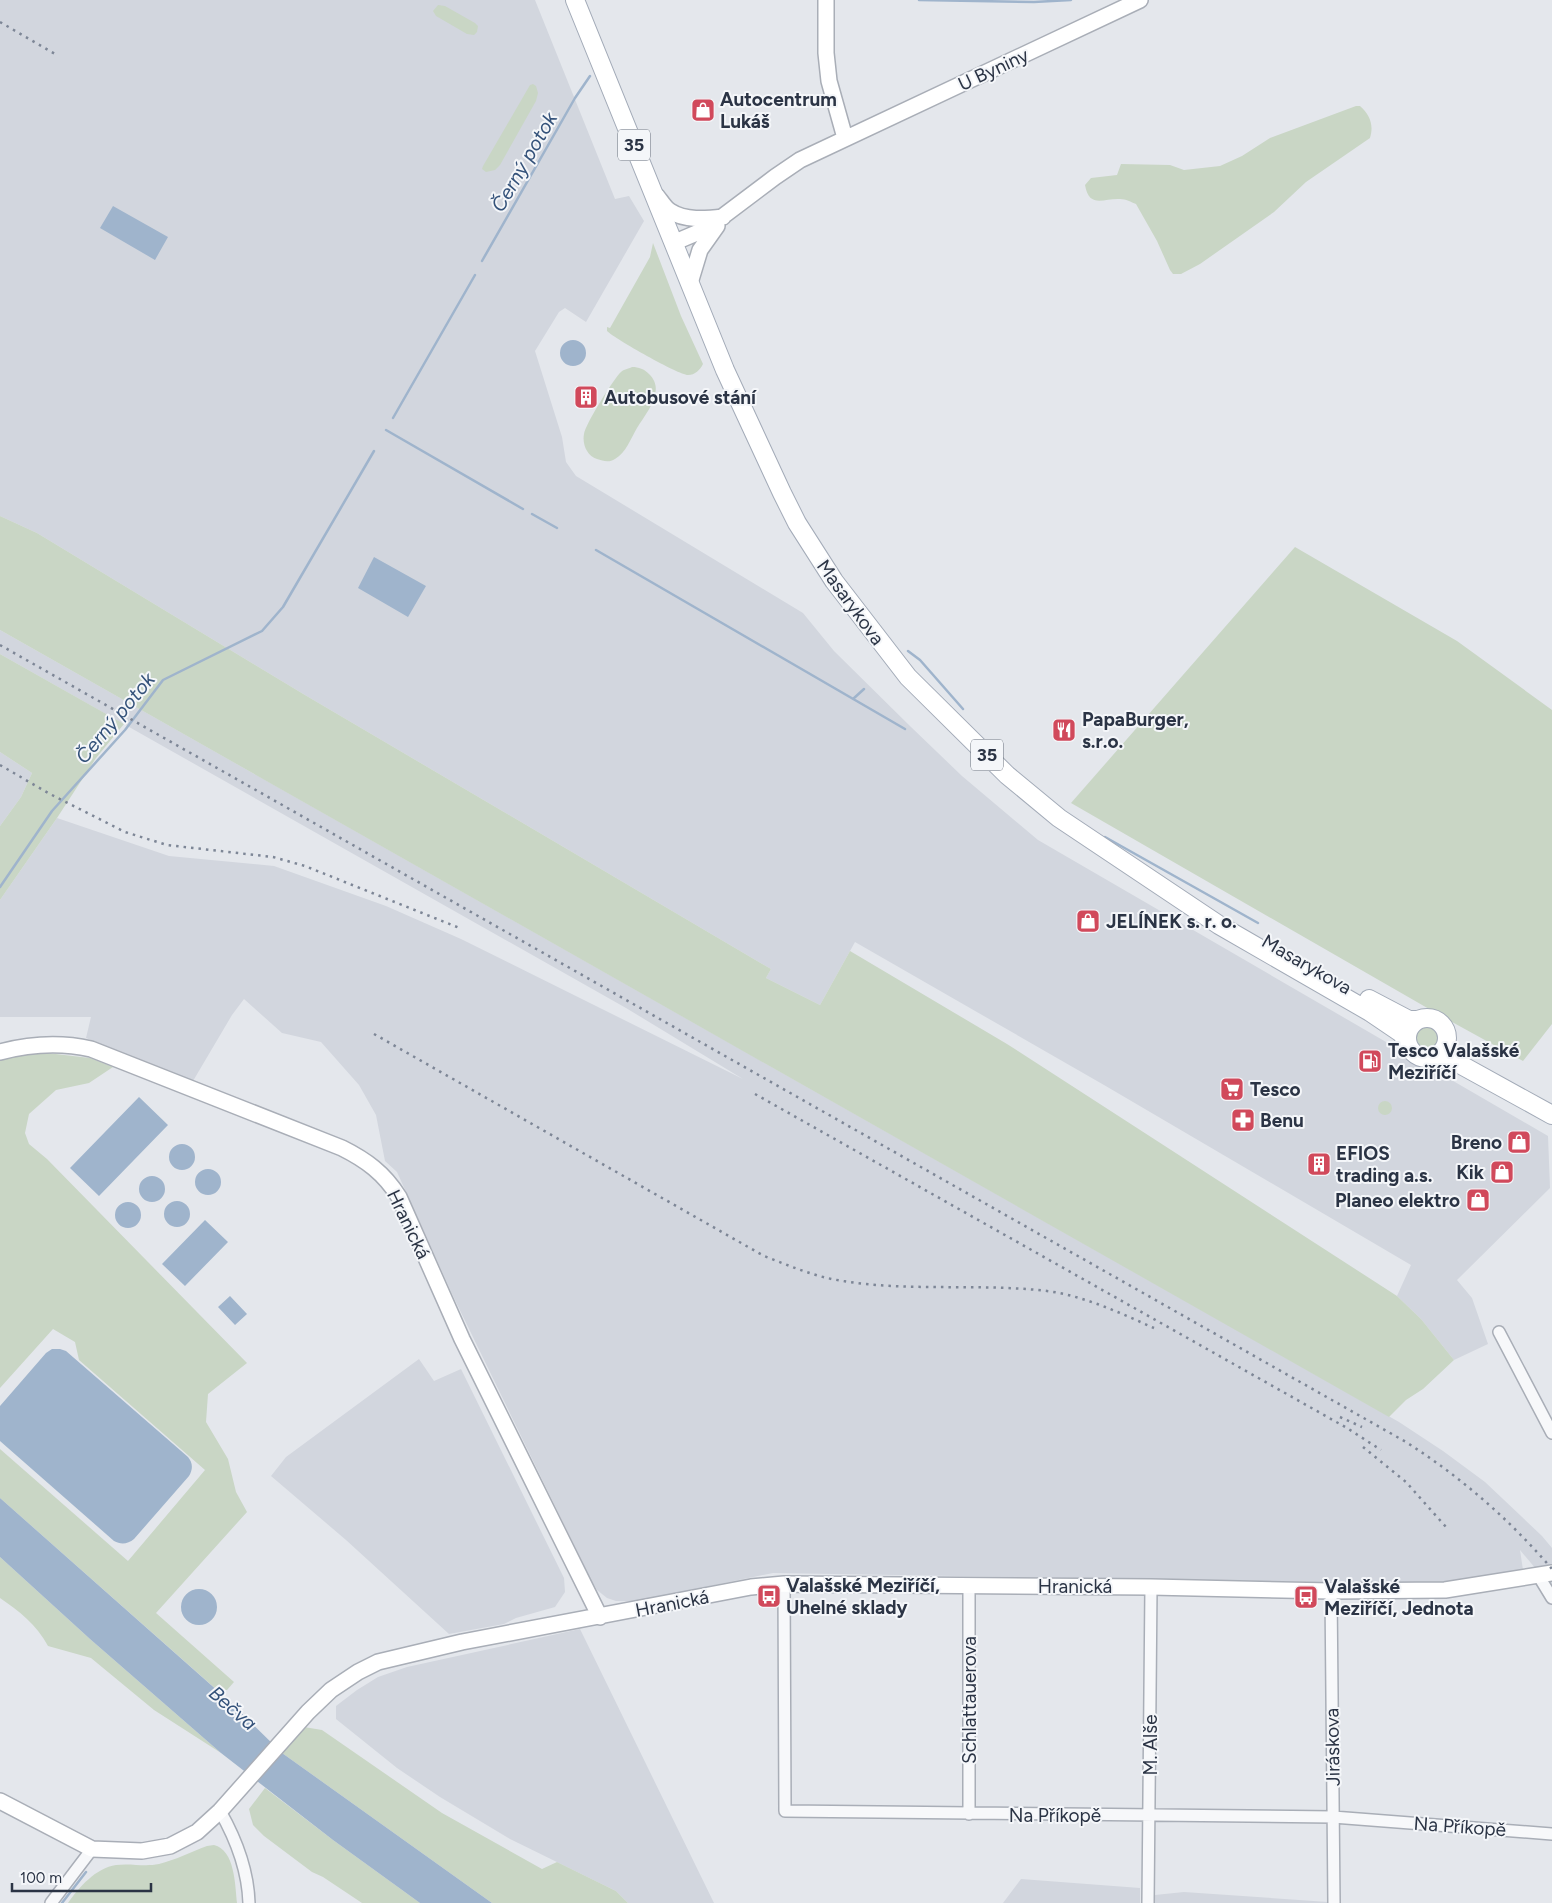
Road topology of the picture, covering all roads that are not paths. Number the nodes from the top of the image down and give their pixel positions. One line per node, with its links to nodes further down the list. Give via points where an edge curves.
1 (575, 0): 5 (main road, 35)
2 (1140, 0): 4 (street, U Byniny)
3 (826, 2): 4 (street, via 829,81)
4 (845, 138): 6 (street, U Byniny, via 800,160)
5 (653, 190): 6 (street, via 668,210 678,214 704,219); 7 (main road, 35)
6 (724, 217): 7 (street, via 706,229); 8 (street, via 700,250)
7 (673, 243): 8 (main road, Masarykova / 35)
8 (690, 283): 9 (main road, Masarykova / 35, via 724,370 782,493 815,553 854,610 908,677 1007,775 1059,818)
9 (1144, 874): 10 (main road, Masarykova / 35, via 1376,1003 1409,1020); 12 (main road, Masarykova / 35, via 1219,925 1370,1012)
10 (1418, 1020): 11 (main road, Masarykova / 35, via 1430,1018 1437,1021 1443,1026); 12 (main road, via 1409,1028)
11 (1447, 1038): 14 (main road, via 1444,1049); 15 (main road, Masarykova / 35, via 1478,1062)
12 (1406, 1040): 14 (main road, Masarykova / 35, via 1416,1056 1424,1059)
13 (0, 1052): 25 (street, Hranická, via 46,1044 90,1049 342,1148 376,1168 402,1202 462,1339)
14 (1436, 1057): 16 (main road, Masarykova / 35, via 1454,1061)
15 (1552, 1104)
16 (1552, 1115)
17 (1499, 1332): 18 (street)
18 (1552, 1433)
19 (1545, 1574): 23 (street, Hranická, via 1445,1590); 24 (street)
20 (784, 1584): 21 (street, Hranická); 25 (street, Hranická, via 751,1587); 28 (street, Na Příkopě, via 785,1811)
21 (969, 1586): 22 (street, Hranická); 28 (street, Schlattauerova)
22 (1151, 1586): 23 (street, Hranická); 29 (street, M. Alše)
23 (1331, 1591): 30 (street, Jiráskova)
24 (1552, 1598)
25 (600, 1617): 27 (street, Hranická, via 462,1642 384,1660 358,1672 308,1712)
26 (0, 1800): 32 (street)
27 (220, 1811): 32 (street, Hranická, via 196,1832 170,1846 142,1851); 34 (street, via 240,1854)
28 (969, 1814): 29 (street, Na Příkopě)
29 (1149, 1815): 30 (street, Na Příkopě); 35 (street, M. Alše)
30 (1333, 1817): 31 (street, Na Příkopě); 36 (street, Jiráskova)
31 (1552, 1834)
32 (92, 1849): 33 (street)
33 (51, 1903)
34 (249, 1903)
35 (1148, 1903)
36 (1334, 1903)

